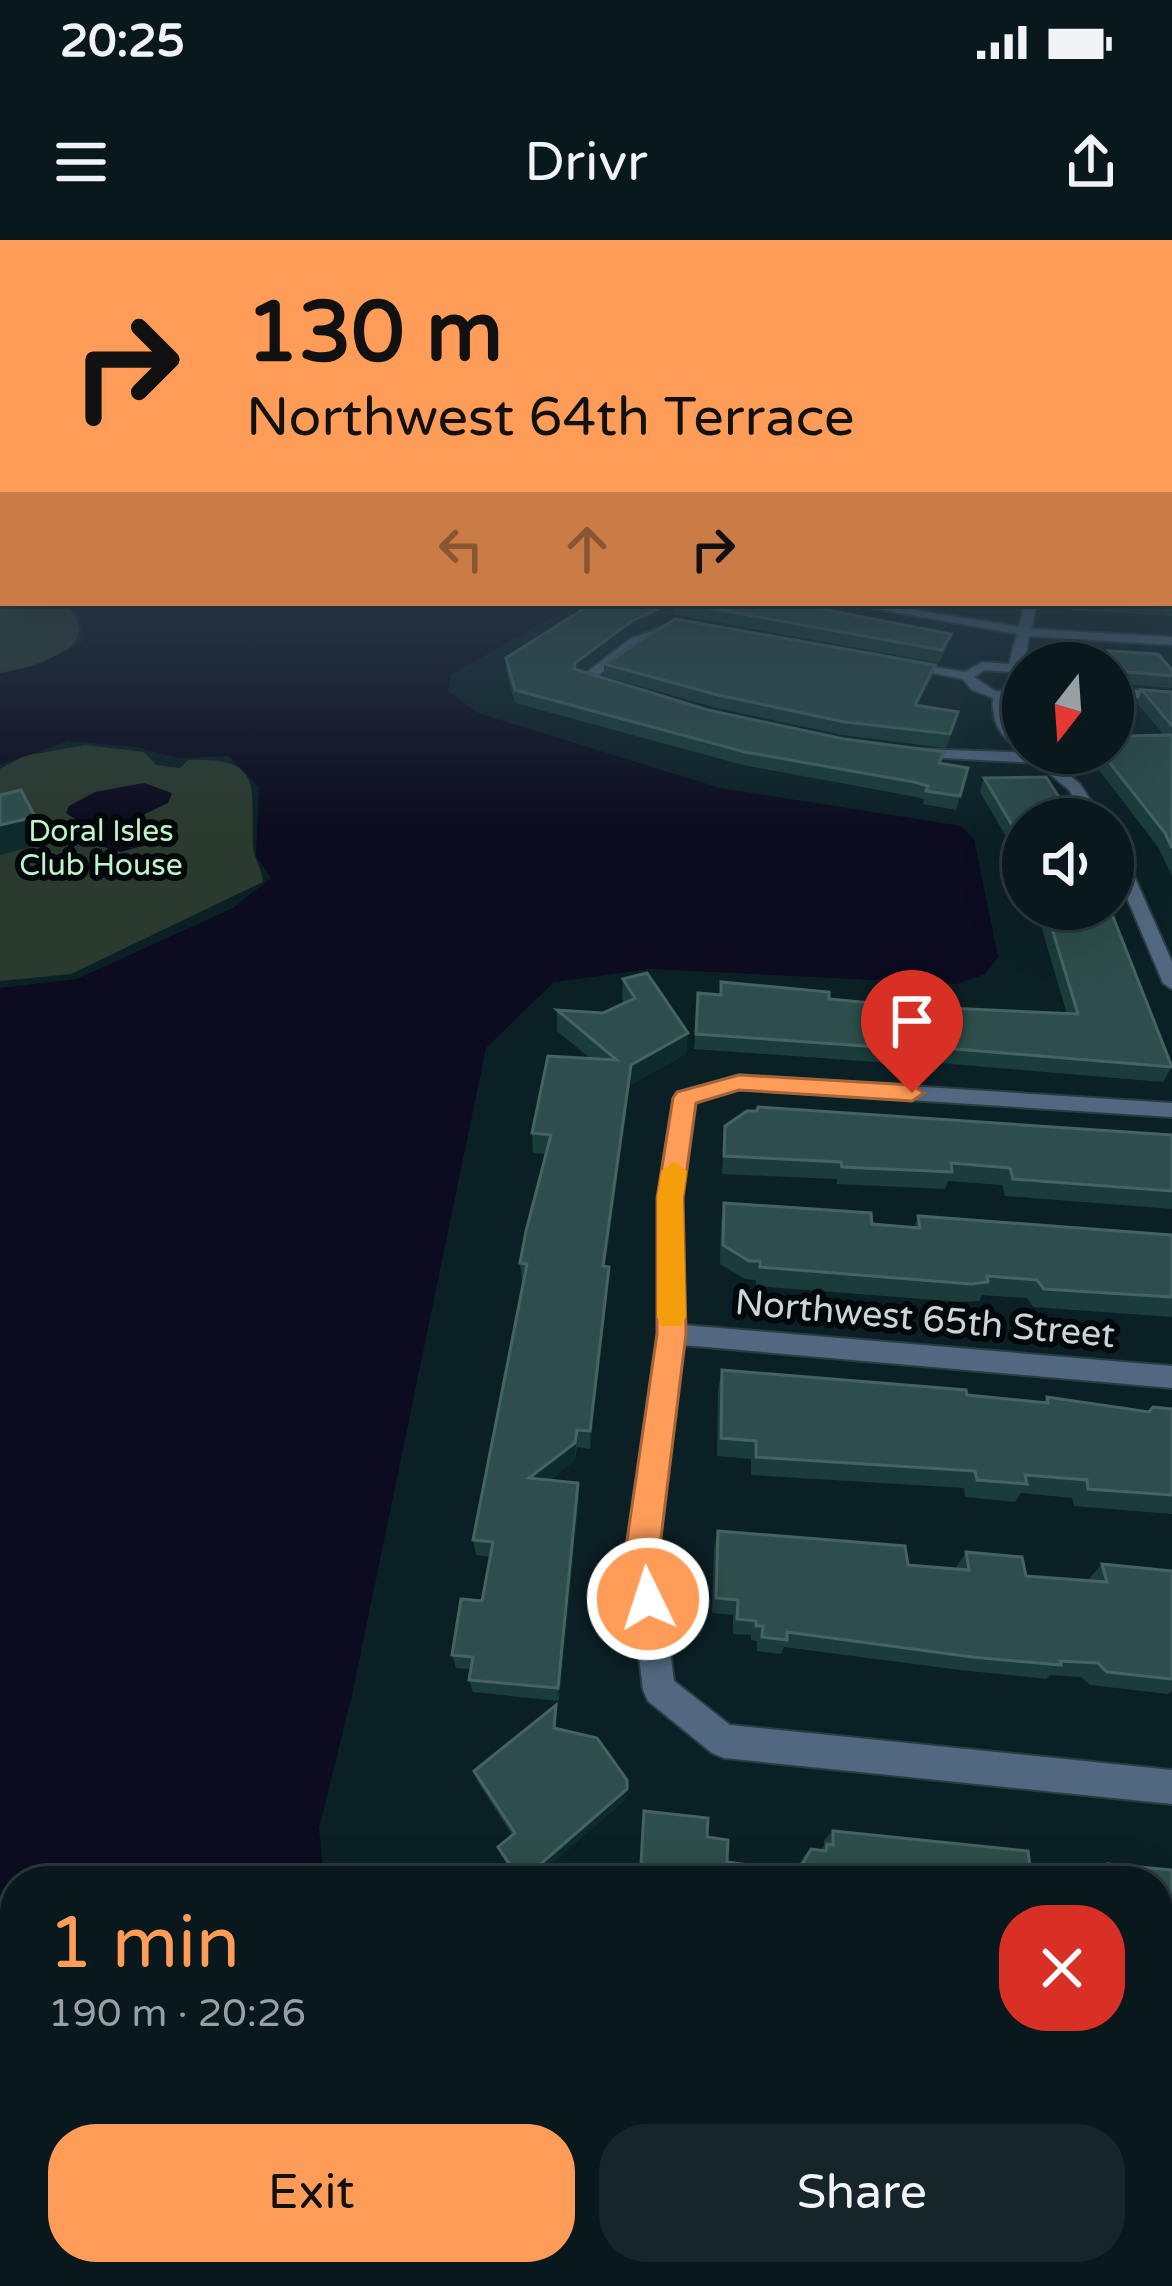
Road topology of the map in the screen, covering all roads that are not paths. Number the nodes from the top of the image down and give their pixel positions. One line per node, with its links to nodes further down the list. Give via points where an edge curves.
1 (641, 638): 7 (street, via 584,679)
2 (998, 638): 4 (street)
3 (890, 664): 6 (street)
4 (992, 665): 5 (street); 6 (street)
5 (1002, 666)
6 (967, 676): 9 (street)
7 (603, 685)
8 (1134, 694): 10 (street)
9 (1000, 696): 11 (street)
10 (1172, 697)
11 (1002, 722)
12 (889, 749): 13 (street)
13 (1002, 756)
14 (1059, 774): 15 (street)
15 (1082, 798)
16 (1134, 895): 17 (street)
17 (1172, 983)
18 (1172, 1110): 19 (street, via 739,1082 685,1098 670,1198)
19 (671, 1334): 20 (street, Northwest 65th Street); 21 (street, via 642,1554 659,1690 724,1742)
20 (1172, 1377)
21 (1172, 1787)

